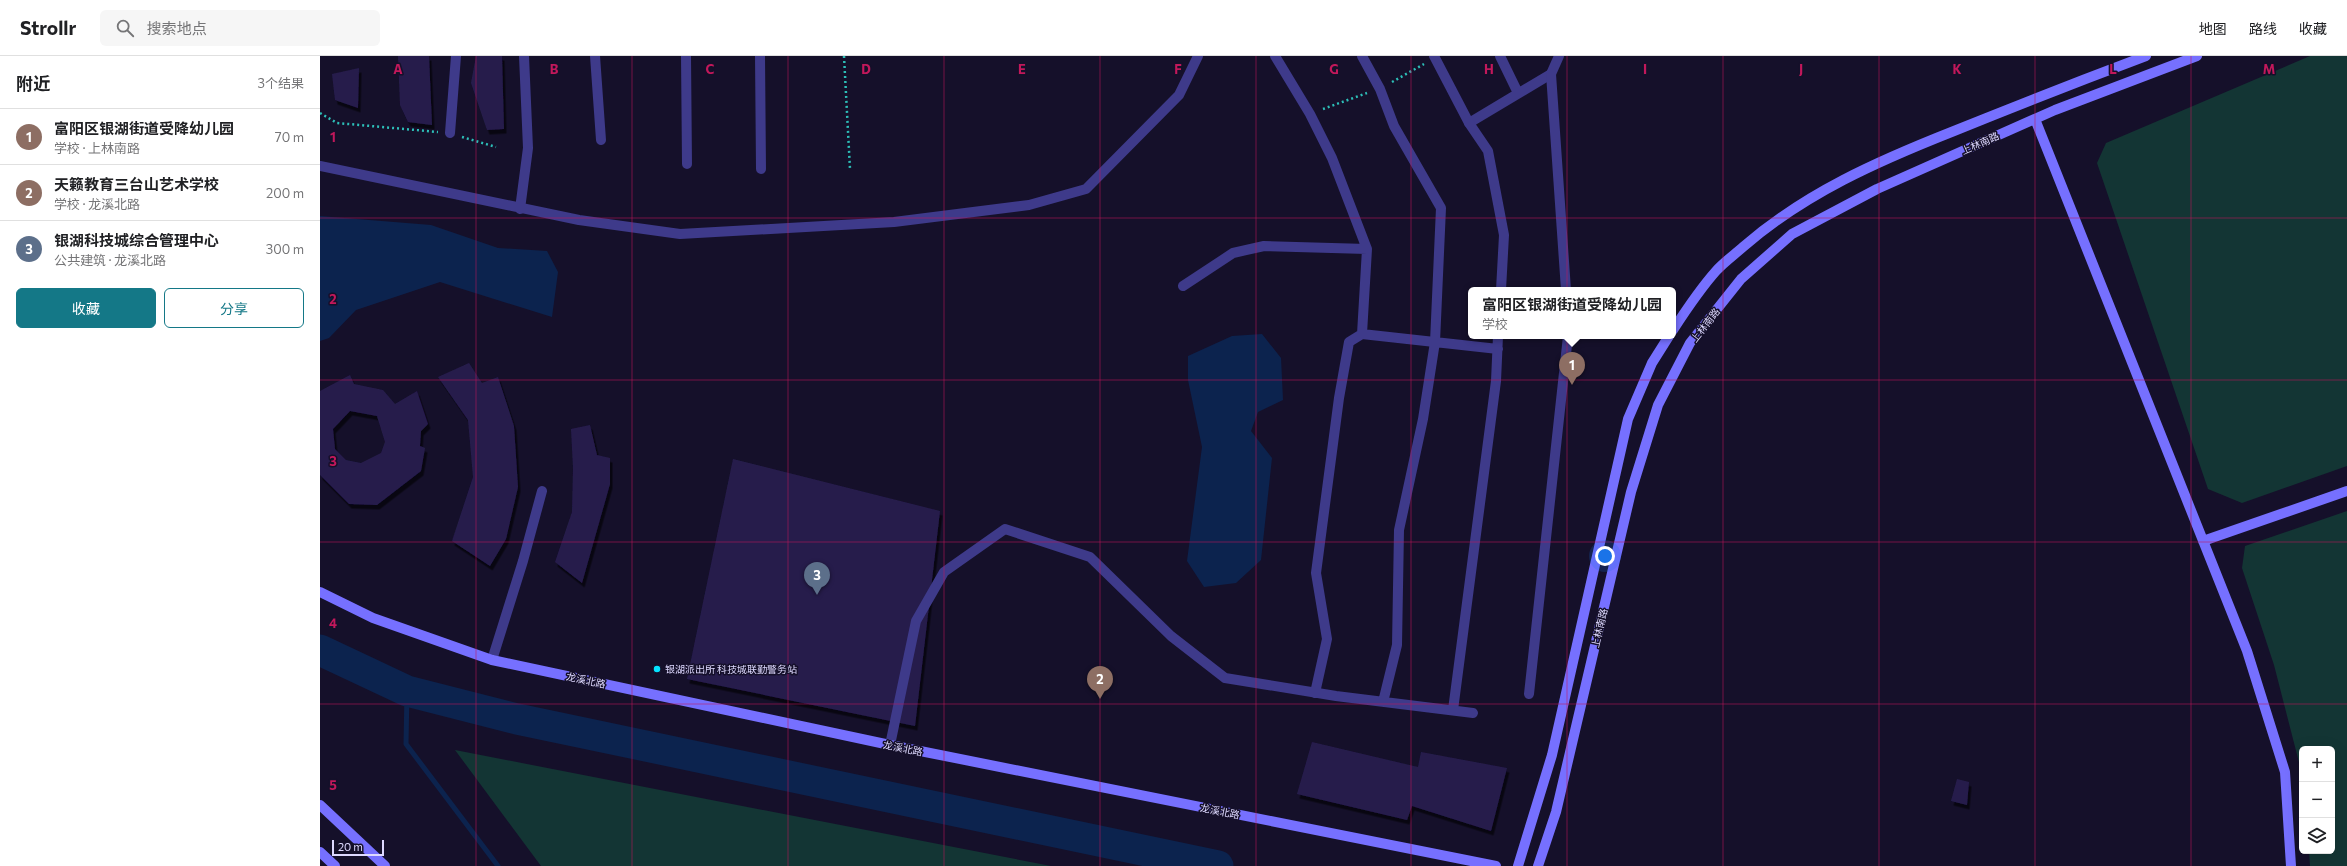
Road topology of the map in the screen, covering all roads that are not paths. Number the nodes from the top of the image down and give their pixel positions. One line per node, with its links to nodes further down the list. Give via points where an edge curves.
1 (456, 56): 18 (street)
2 (524, 56): 23 (street, via 528,148)
3 (594, 56): 19 (street)
4 (686, 56): 20 (street)
5 (760, 56): 22 (street)
6 (1198, 56): 23 (street, via 1179,95 1086,189 1029,205 894,222 680,234)
7 (1275, 56): 24 (street, via 1310,114 1332,158)
8 (1362, 56): 33 (street, via 1380,89 1394,126 1441,208)
9 (1500, 56): 15 (street)
10 (1559, 56): 14 (street)
11 (2146, 56): 28 (street, 上林南路, via 1901,152 1835,183 1794,208 1716,271)
12 (2197, 56): 16 (street, 上林南路)
13 (1434, 57): 17 (street)
14 (1551, 74): 15 (street); 27 (street)
15 (1518, 93): 17 (street)
16 (2035, 119): 37 (street); 52 (street, 上林南路, via 1877,189 1792,234 1741,279 1690,343 1658,405 1631,492 1556,812)
17 (1468, 123): 26 (street, via 1488,151 1490,159 1504,235)
18 (450, 133)
19 (601, 140)
20 (687, 164)
21 (320, 166): 23 (street)
22 (761, 169)
23 (520, 209)
24 (1367, 248): 25 (street, via 1264,246 1233,253); 29 (street)
25 (1183, 286)
26 (1501, 287)
27 (1566, 287)
28 (1676, 325)
29 (1362, 334): 33 (street); 40 (street, via 1349,342 1316,573 1326,639)
30 (1498, 339): 34 (street)
31 (1568, 339): 41 (street)
32 (1667, 339): 51 (street, 上林南路, via 1652,362 1628,420 1552,755)
33 (1435, 342): 34 (street); 42 (street, via 1423,419 1399,530 1397,645)
34 (1498, 349): 43 (street)
35 (542, 491): 39 (street)
36 (2347, 491): 37 (street)
37 (2204, 541): 53 (street, via 2247,651 2285,772)
38 (320, 592): 39 (street, 龙溪北路, via 373,618)
39 (492, 660): 45 (street, 龙溪北路)
40 (1315, 693): 42 (street); 45 (street, via 1225,678 1171,636 1090,557 1005,529 944,572 916,621)
41 (1529, 694)
42 (1383, 702): 43 (street)
43 (1453, 710): 44 (street)
44 (1474, 713)
45 (890, 745): 50 (street, 龙溪北路)
46 (320, 805): 49 (street)
47 (320, 852): 48 (street)
48 (335, 866)
49 (385, 866)
50 (1496, 866)
51 (1518, 866)
52 (1538, 866)
53 (2291, 866)

